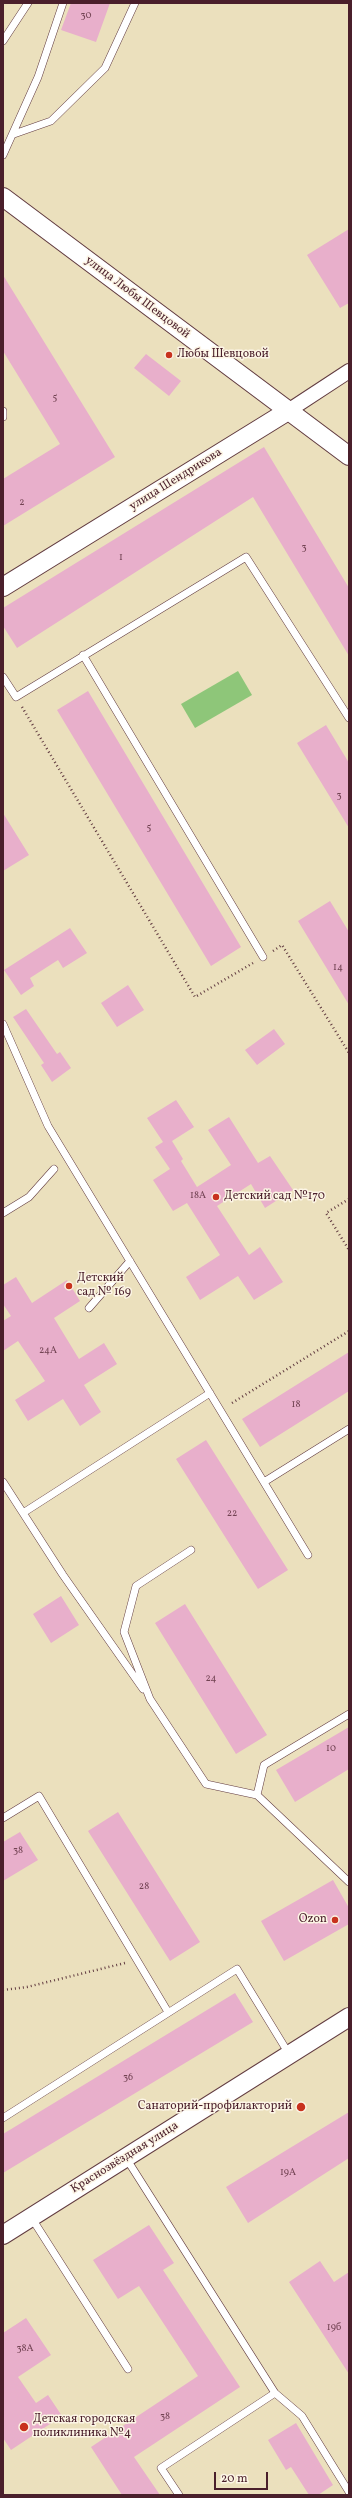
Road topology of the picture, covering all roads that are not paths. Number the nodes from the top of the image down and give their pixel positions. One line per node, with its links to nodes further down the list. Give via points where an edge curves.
1 (28, 3): 4 (lane)
2 (63, 3): 5 (lane, via 38,77)
3 (134, 3): 5 (lane, via 105,68 51,121)
4 (3, 40)
5 (14, 134): 6 (lane)
6 (3, 155)
7 (3, 197): 10 (street, улица Любы Шевцовой)
8 (349, 371): 10 (street, улица Шендрикова)
9 (3, 411): 11 (lane)
10 (288, 411): 12 (street, улица Любы Шевцовой); 13 (street, улица Шендрикова)
11 (3, 418)
12 (349, 456)
13 (3, 587)
14 (83, 655): 15 (lane, via 16,697); 16 (lane, via 246,557); 17 (lane)
15 (3, 677)
16 (349, 718)
17 (263, 958)
18 (3, 1024): 21 (lane, via 48,1126)
19 (54, 1169): 20 (lane, via 29,1197)
20 (3, 1213)
21 (130, 1261): 22 (lane); 23 (lane)
22 (89, 1308)
23 (210, 1393): 26 (lane); 27 (lane)
24 (349, 1429): 26 (lane)
25 (3, 1482): 27 (lane)
26 (264, 1482): 29 (lane)
27 (23, 1513): 30 (lane)
28 (191, 1550): 30 (lane, via 136,1586 124,1632)
29 (308, 1555)
30 (150, 1699): 32 (lane, via 206,1784)
31 (349, 1714): 32 (lane, via 264,1765)
32 (257, 1795): 34 (lane)
33 (3, 1818): 35 (lane, via 39,1796)
34 (349, 1882)
35 (168, 2012): 37 (lane, via 237,1969); 38 (lane)
36 (349, 2017): 37 (street, Краснозвёздная улица)
37 (289, 2054): 39 (street, Краснозвёздная улица)
38 (3, 2118)
39 (125, 2158): 40 (street, Краснозвёздная улица); 43 (lane)
40 (30, 2217): 41 (street, Краснозвёздная улица); 42 (lane)
41 (3, 2235)
42 (128, 2369)
43 (275, 2393): 44 (lane, via 302,2416); 45 (lane, via 161,2468)
44 (349, 2492): 46 (lane)
45 (178, 2495)
46 (344, 2495)

